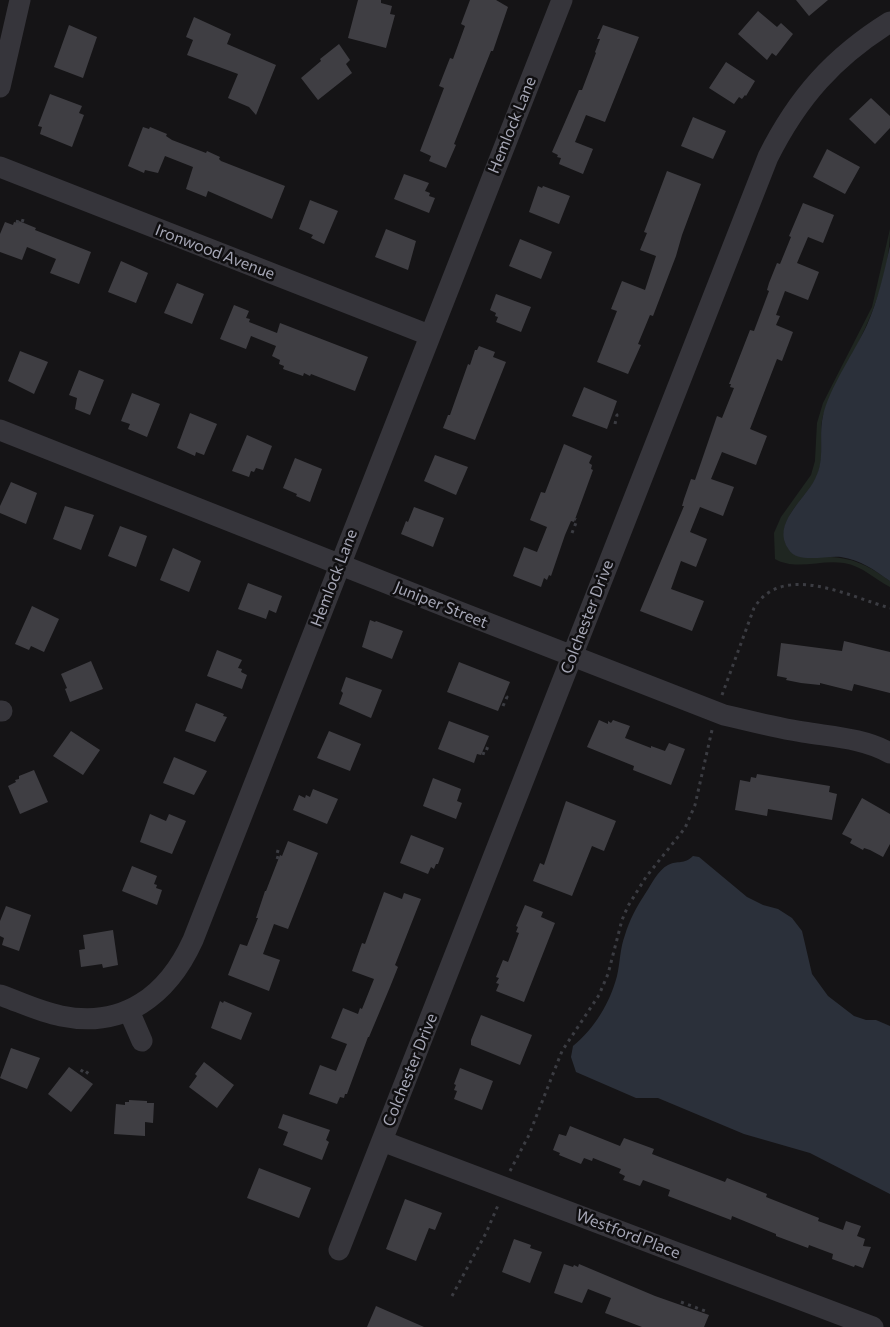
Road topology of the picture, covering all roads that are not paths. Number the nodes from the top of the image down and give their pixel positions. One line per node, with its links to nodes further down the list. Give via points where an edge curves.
1 (20, 0): 4 (street)
2 (562, 0): 6 (street, Hemlock Lane)
3 (890, 22): 9 (street, Colchester Drive, via 854,46 820,78 775,143)
4 (0, 87)
5 (0, 168): 6 (street, Ironwood Avenue)
6 (429, 335): 8 (street, Hemlock Lane)
7 (0, 430): 8 (street, Juniper Street)
8 (340, 564): 9 (street, Juniper Street); 12 (street, Hemlock Lane, via 180,968 149,999)
9 (572, 656): 10 (street, Juniper Street, via 724,715 767,726 839,735); 14 (street, Colchester Drive)
10 (890, 753)
11 (0, 995): 12 (street, Hemlock Lane, via 73,1018 109,1017)
12 (129, 1011): 13 (street)
13 (142, 1041)
14 (382, 1141): 15 (street, Colchester Drive); 16 (street, Westford Place)
15 (339, 1250)
16 (873, 1327)

